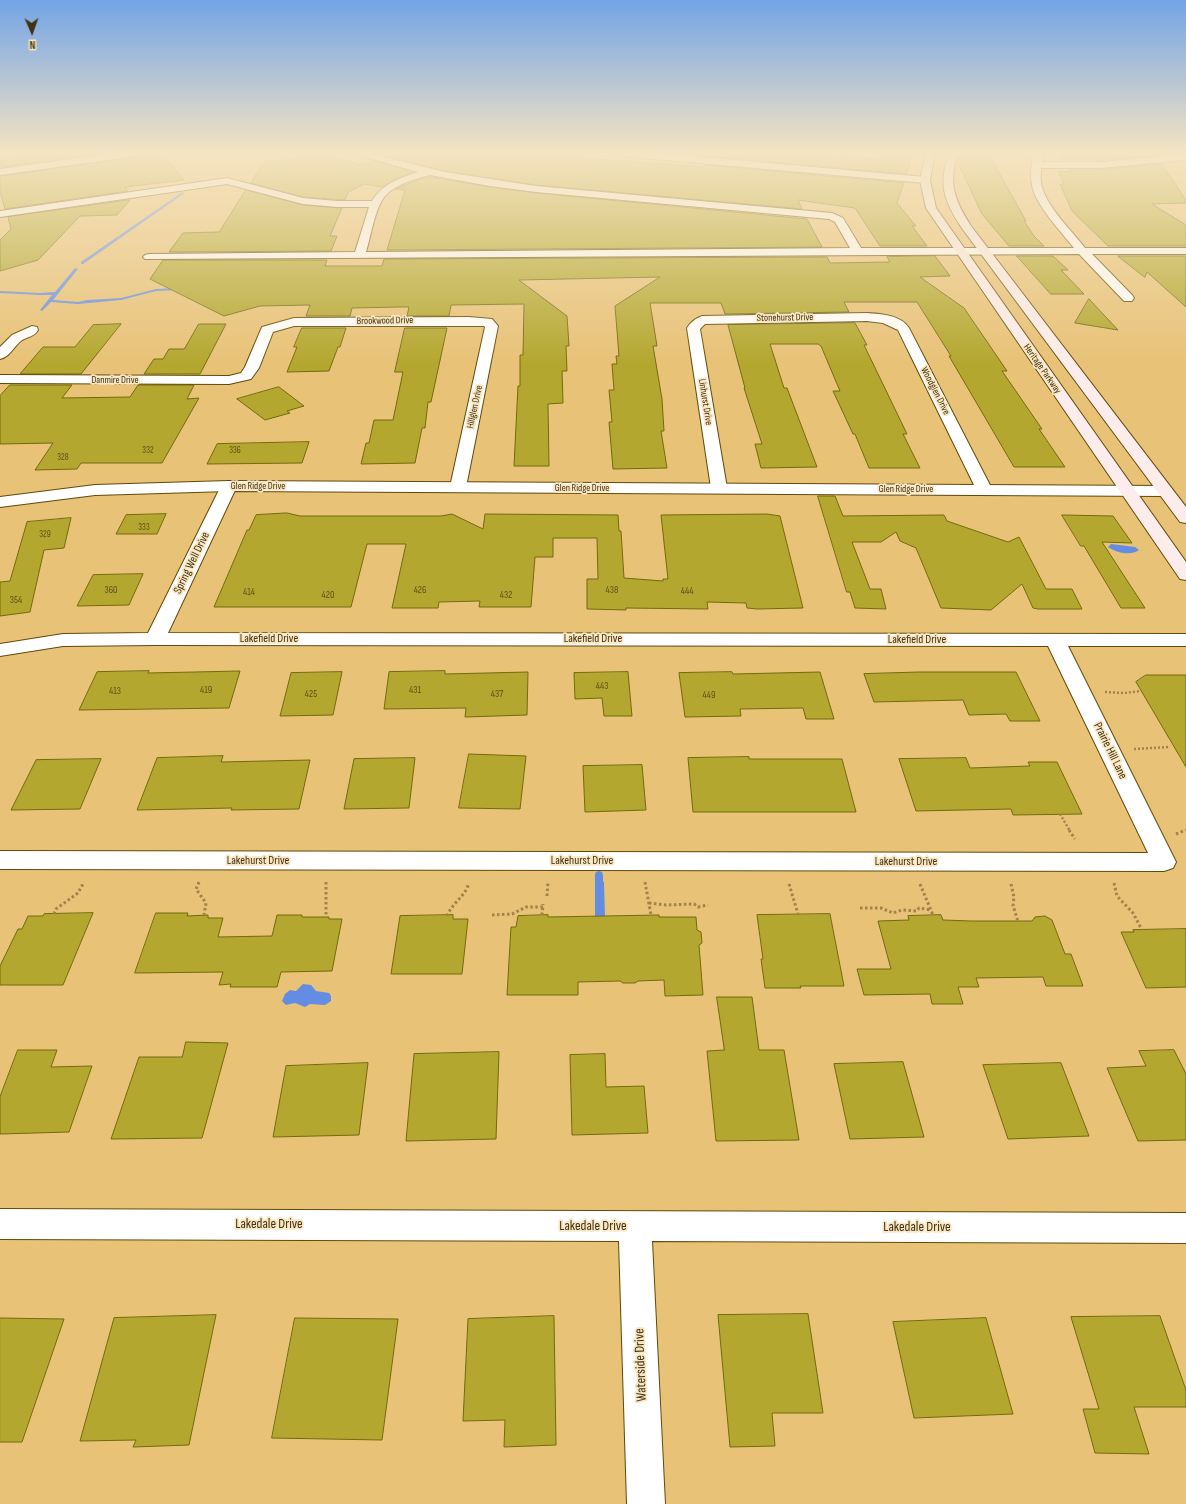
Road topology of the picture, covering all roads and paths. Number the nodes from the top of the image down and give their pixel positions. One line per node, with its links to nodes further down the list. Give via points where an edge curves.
1 (370, 223): 13 (street)
2 (841, 223): 9 (street)
3 (941, 223): 10 (main road, Heritage Parkway)
4 (965, 223): 7 (main road, Heritage Parkway)
5 (1060, 223): 11 (street)
6 (535, 242): 12 (street)
7 (984, 251): 10 (street); 11 (street); 28 (main road, Heritage Parkway)
8 (1186, 251): 11 (street)
9 (857, 252): 10 (street); 12 (street)
10 (961, 252): 27 (main road, Heritage Parkway)
11 (1082, 252): 15 (street)
12 (535, 254): 13 (street)
13 (359, 256): 14 (street)
14 (148, 257)
15 (1128, 298)
16 (867, 317): 17 (street, Stonehurst Drive); 26 (street, Woodglen Drive, via 886,318 903,328)
17 (702, 320): 25 (street, Linhurst Drive, via 693,328)
18 (277, 326): 19 (street, Brookwood Drive, via 294,322 469,321 487,322); 22 (street, Danmire Drive, via 267,330 252,368 246,376 229,380)
19 (492, 326): 24 (street, Hillglen Drive)
20 (32, 330): 21 (street, via 17,338)
21 (0, 355)
22 (0, 379)
23 (229, 486): 24 (street, Glen Ridge Drive); 29 (street, Glen Ridge Drive, via 95,490); 32 (street, Spring Well Drive)
24 (458, 487): 25 (street, Glen Ridge Drive)
25 (718, 488): 26 (street, Glen Ridge Drive)
26 (984, 489): 27 (street, Glen Ridge Drive)
27 (1127, 490): 28 (street, Glen Ridge Drive); 31 (main road, Heritage Parkway)
28 (1165, 491): 30 (main road, Heritage Parkway)
29 (0, 502)
30 (1186, 518)
31 (1186, 575)
32 (155, 639): 33 (street, Lakefield Drive); 35 (street, Lakefield Drive, via 63,640)
33 (1055, 640): 34 (street, Lakefield Drive); 45 (street, Prairie Hill Lane)
34 (1186, 640)
35 (0, 650)
36 (1140, 691): 37 (path)
37 (1104, 692)
38 (1170, 747): 39 (path)
39 (1134, 750)
40 (0, 860): 41 (street, Lakehurst Drive)
41 (92, 860): 43 (street, Lakehurst Drive); 57 (path, via 78,893 56,908)
42 (331, 860): 43 (street, Lakehurst Drive); 44 (street, Lakehurst Drive); 65 (path, via 325,889)
43 (206, 861): 59 (path, via 196,889 206,902)
44 (471, 861): 45 (street, Lakehurst Drive); 64 (path, via 468,889 453,904)
45 (1164, 862)
46 (548, 880): 52 (path)
47 (788, 880): 58 (path)
48 (645, 881): 53 (path)
49 (919, 881): 56 (path)
50 (1010, 882): 66 (path, via 1014,890 1013,905)
51 (1114, 882): 67 (path, via 1117,896 1133,913)
52 (547, 896)
53 (649, 903): 54 (path, via 666,906 690,903 698,907); 62 (path)
54 (708, 905)
55 (860, 908): 56 (path, via 881,908 893,914 902,910 917,911 920,908)
56 (931, 910): 63 (path)
57 (54, 914)
58 (798, 914)
59 (204, 915)
60 (492, 915): 61 (path, via 512,914 526,907 543,905)
61 (542, 915)
62 (651, 915)
63 (933, 915)
64 (447, 916)
65 (326, 917)
66 (1018, 922)
67 (1142, 930)
68 (0, 1224): 69 (street, Lakedale Drive)
69 (635, 1226): 70 (street, Lakedale Drive); 71 (street, Waterside Drive)
70 (1186, 1228)
71 (646, 1504)

